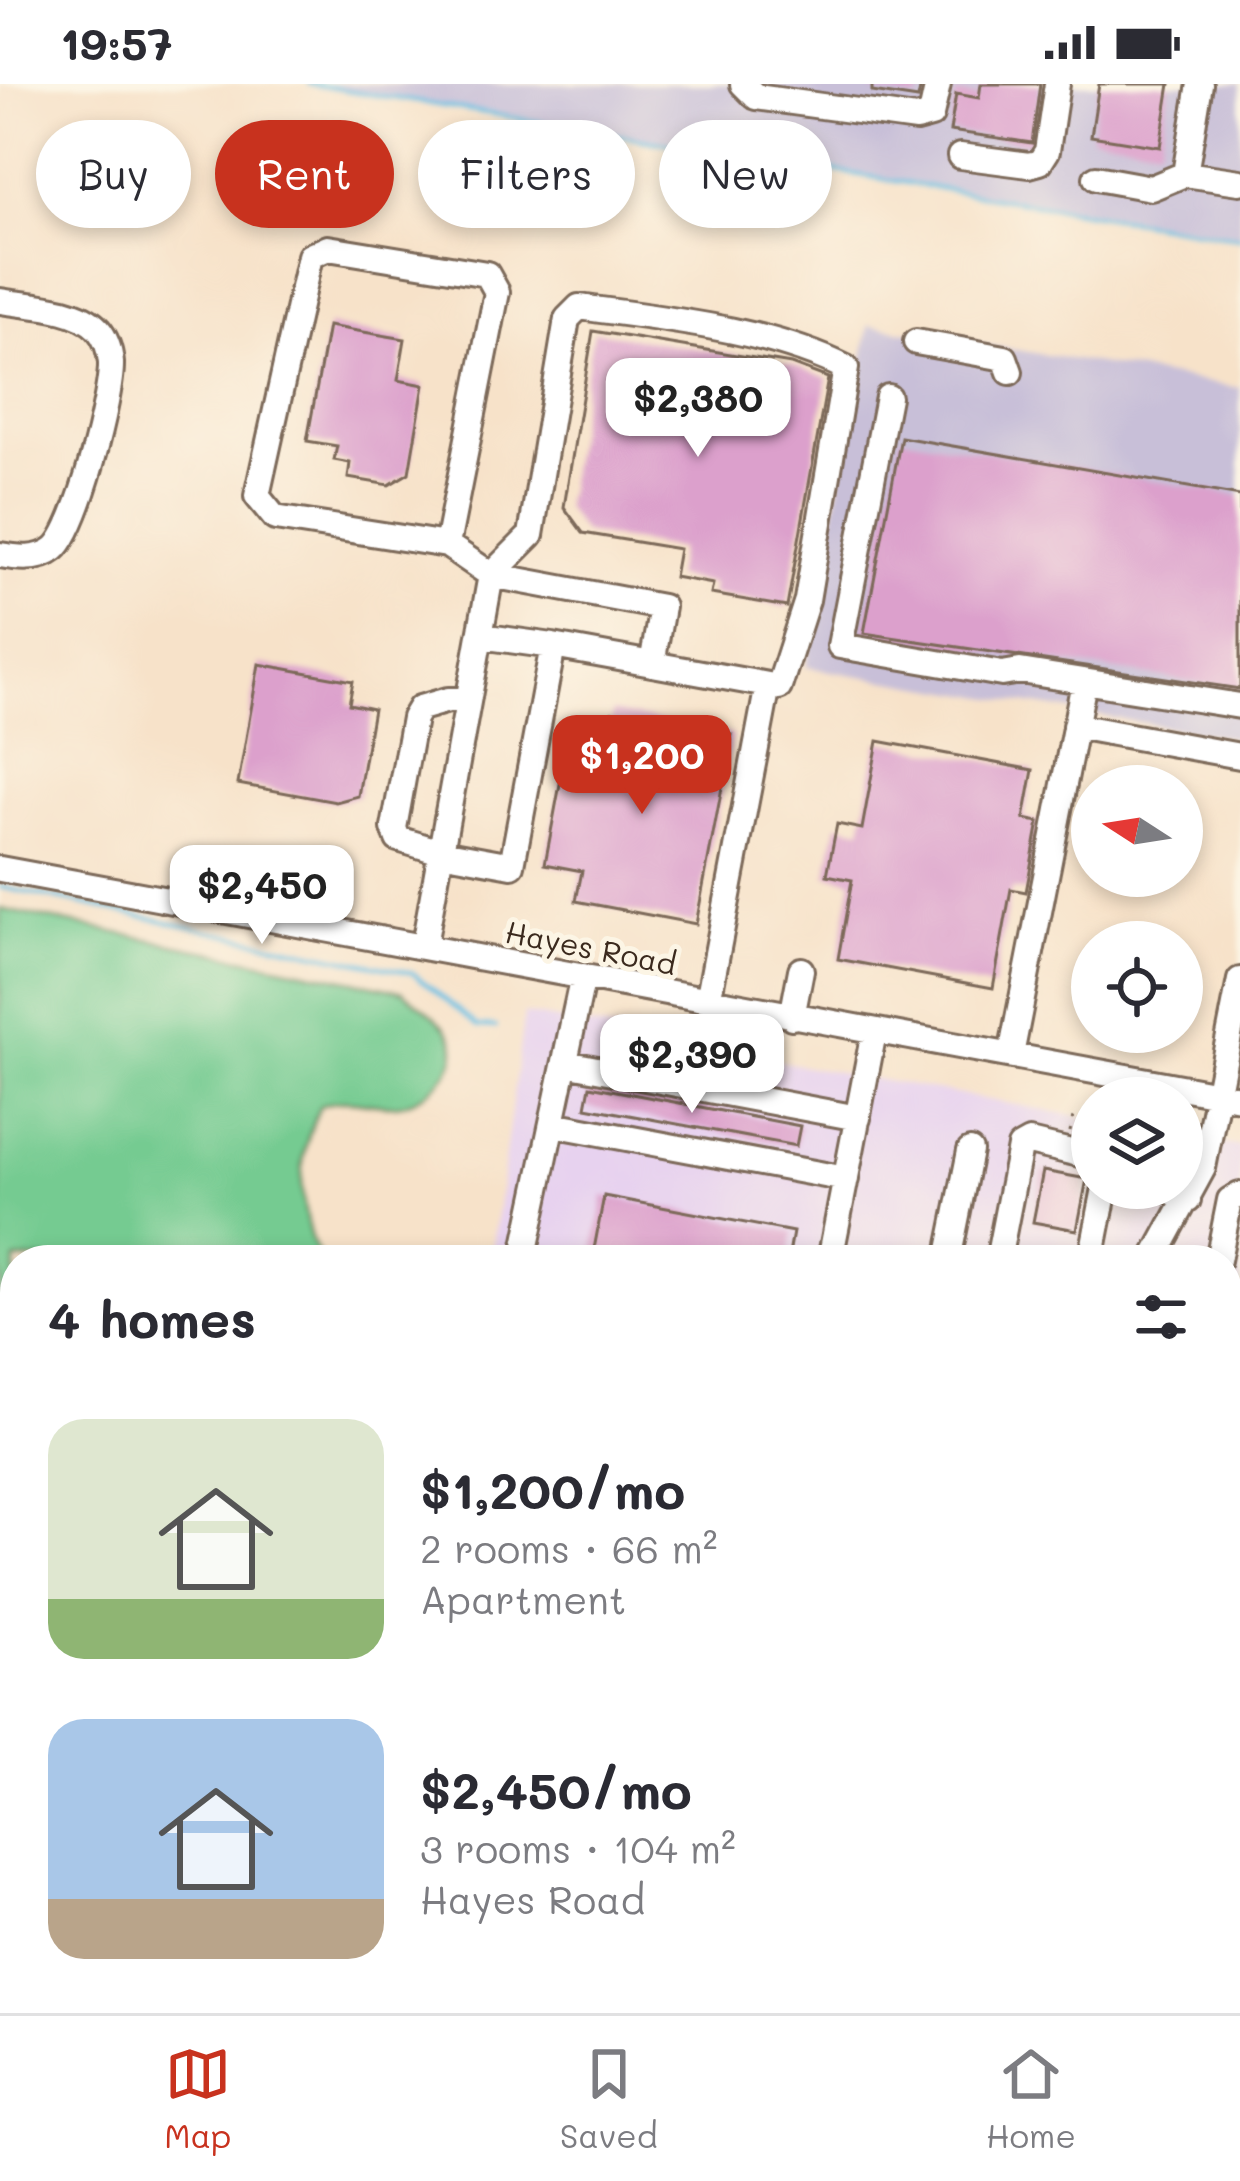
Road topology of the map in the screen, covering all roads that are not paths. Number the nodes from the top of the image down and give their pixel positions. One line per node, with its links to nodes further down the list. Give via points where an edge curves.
1 (743, 84): 2 (street, via 755,97 916,119 931,115)
2 (938, 84)
3 (1057, 84): 5 (street, via 1040,162)
4 (1199, 84): 6 (street)
5 (960, 155)
6 (1185, 173): 7 (street, via 1151,188); 8 (street)
7 (1096, 178)
8 (1240, 182)
9 (0, 301): 14 (street, via 68,313 97,327 111,357 67,532 54,550)
10 (916, 342): 11 (street, via 1005,358)
11 (1010, 372)
12 (888, 397): 19 (street, via 840,646)
13 (447, 545): 13 (street, via 275,518 257,496 310,256 328,248 487,274 497,292); 15 (street)
14 (10, 557)
15 (491, 574): 16 (street); 18 (street, via 662,607); 20 (street, via 531,536 562,338 579,308 807,348 846,368 807,600 779,687)
16 (479, 636): 17 (street); 21 (street)
17 (553, 646): 18 (street); 25 (street, via 512,865)
18 (652, 664): 20 (street)
19 (1084, 682): 22 (street); 23 (street)
20 (768, 685): 31 (street)
21 (468, 700): 25 (street); 25 (street, via 420,708 414,718 394,828 398,838)
22 (1240, 706)
23 (1075, 726): 24 (street); 34 (street)
24 (1240, 756)
25 (441, 852): 27 (street)
26 (0, 869): 27 (street, Hayes Road)
27 (424, 945): 29 (street, Hayes Road)
28 (801, 970): 32 (street)
29 (583, 976): 31 (street, Hayes Road); 35 (street)
30 (1240, 980): 36 (street)
31 (708, 1001): 32 (street, Hayes Road)
32 (792, 1017): 33 (street, Hayes Road)
33 (874, 1032): 34 (street, Hayes Road); 37 (street)
34 (1011, 1054): 36 (street, Hayes Road)
35 (565, 1063): 37 (street); 38 (street)
36 (1229, 1096): 41 (street)
37 (857, 1118): 42 (street)
38 (552, 1124): 42 (street); 47 (street)
39 (970, 1150): 49 (street)
40 (1071, 1152): 50 (street, via 1029,1142 1020,1148)
41 (1203, 1165)
42 (846, 1179): 48 (street)
43 (1203, 1193): 44 (street)
44 (1235, 1197): 53 (street)
45 (1101, 1209): 51 (street)
46 (1183, 1209): 52 (street)
47 (526, 1245)
48 (833, 1245)
49 (951, 1245)
50 (1001, 1245)
51 (1094, 1245)
52 (1162, 1245)
53 (1222, 1245)

